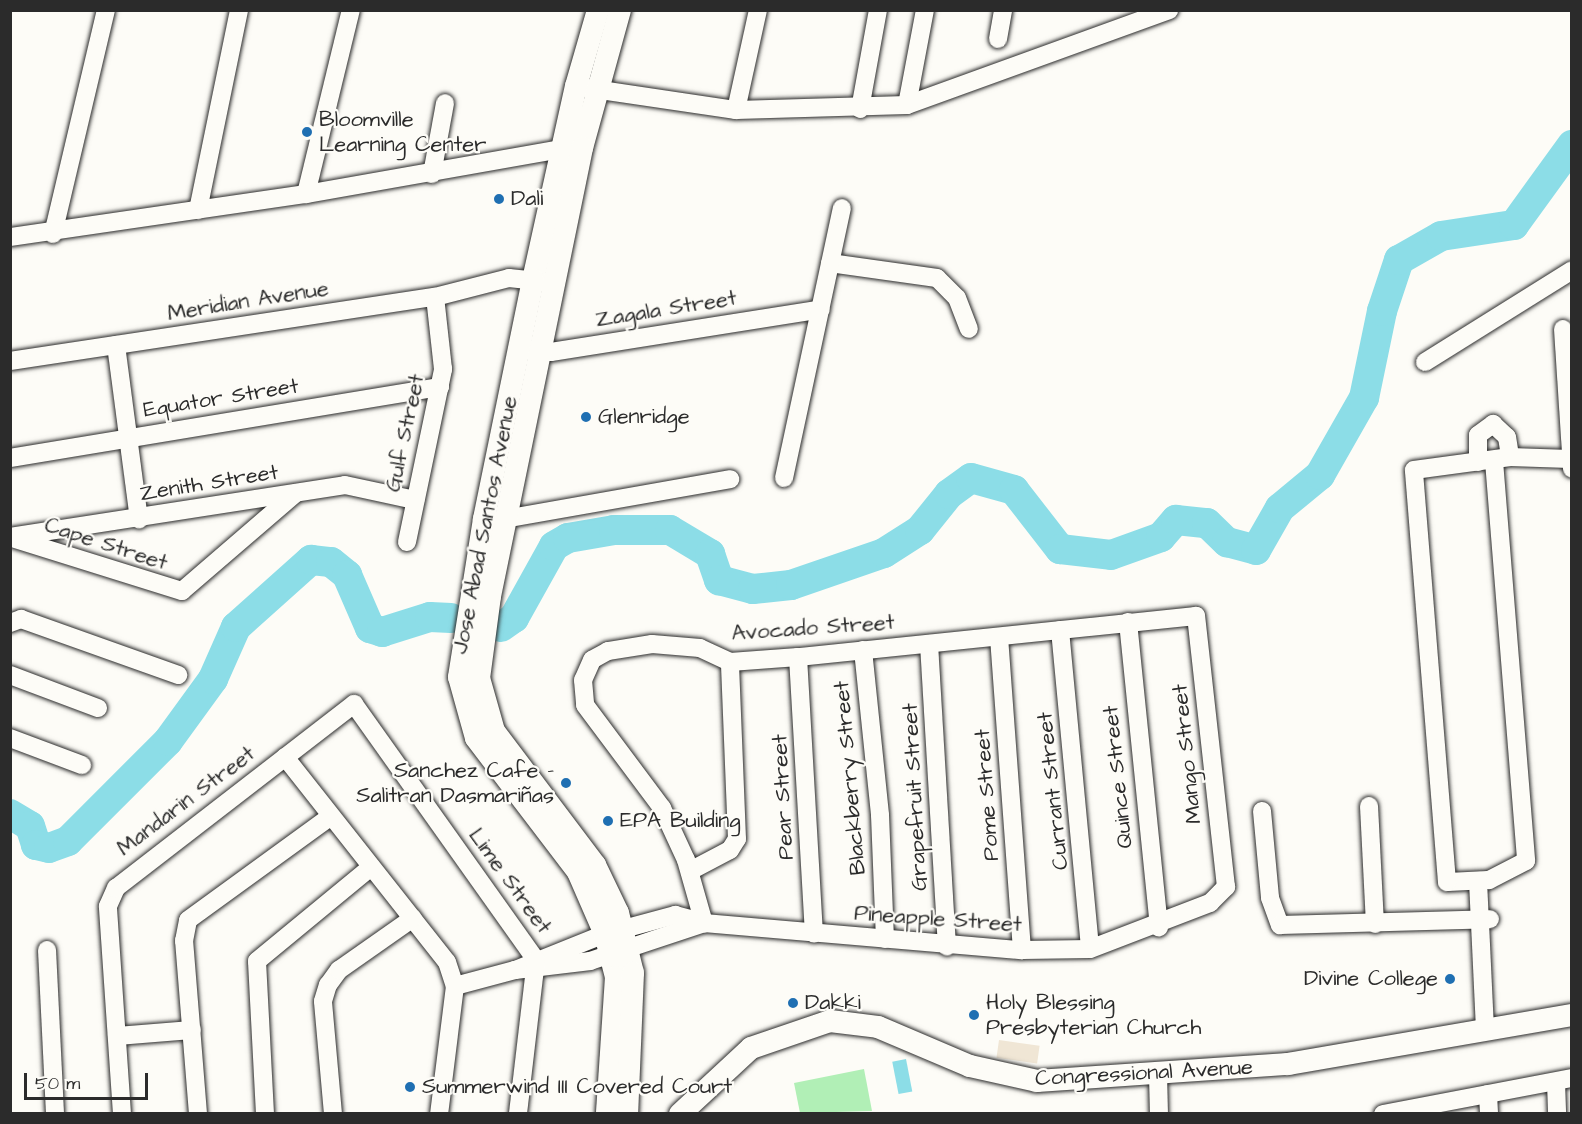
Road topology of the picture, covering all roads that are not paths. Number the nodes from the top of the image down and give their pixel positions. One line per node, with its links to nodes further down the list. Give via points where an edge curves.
1 (106, 10): 23 (street)
2 (239, 10): 22 (street)
3 (351, 10): 20 (street)
4 (598, 10): 13 (main road, Jose Abad Santos Avenue)
5 (620, 10): 13 (main road, Jose Abad Santos Avenue)
6 (758, 10): 17 (street)
7 (878, 10): 16 (street)
8 (925, 10): 15 (street)
9 (1003, 10): 12 (street)
10 (1170, 10): 11 (street)
11 (1127, 20): 15 (street)
12 (998, 39)
13 (586, 88): 17 (street); 18 (main road, Jose Abad Santos Avenue)
14 (445, 103): 19 (street)
15 (907, 105): 16 (street)
16 (860, 109): 17 (street)
17 (736, 110)
18 (572, 146): 19 (street); 27 (main road, Jose Abad Santos Avenue)
19 (432, 174): 20 (street)
20 (306, 194): 22 (street)
21 (842, 208): 25 (street)
22 (198, 210): 23 (street)
23 (53, 234): 24 (street)
24 (10, 237)
25 (830, 263): 29 (street); 30 (street, via 937,278 957,298)
26 (1572, 270): 35 (street)
27 (543, 286): 28 (street, Meridian Avenue, via 509,278); 33 (main road, Jose Abad Santos Avenue)
28 (435, 297): 32 (street, Meridian Avenue); 36 (street, Gulf Street)
29 (820, 309): 33 (street, Zagala Street); 41 (street)
30 (969, 328)
31 (1563, 329): 40 (street)
32 (116, 345): 34 (street, Meridian Avenue); 37 (street)
33 (530, 349): 46 (main road, Jose Abad Santos Avenue)
34 (10, 362)
35 (1425, 362)
36 (440, 387): 37 (street, Equator Street); 44 (street, Gulf Street)
37 (129, 437): 38 (street, Equator Street); 45 (street)
38 (10, 458)
39 (1494, 460): 40 (street); 70 (street, via 1526,861); 70 (street, via 1414,470 1447,882)
40 (1571, 464)
41 (784, 478)
42 (730, 479): 46 (street)
43 (296, 493): 44 (street, Zenith Street, via 345,485); 45 (street, Zenith Street); 47 (street, Cape Street, via 182,591)
44 (415, 500): 48 (street, Gulf Street)
45 (139, 519): 47 (street, Zenith Street)
46 (494, 522): 79 (main road, Jose Abad Santos Avenue, via 470,654 480,695 494,731 595,865)
47 (10, 538)
48 (407, 542)
49 (1196, 616): 50 (street, Avocado Street); 71 (street, Mango Street)
50 (1128, 622): 52 (street, Avocado Street); 76 (street, Quince Street)
51 (10, 623): 59 (street, via 21,619)
52 (1060, 630): 53 (street, Avocado Street); 81 (street, Currant Street)
53 (999, 637): 54 (street, Avocado Street); 83 (street, Pome Street)
54 (929, 644): 55 (street, Avocado Street); 80 (street, Grapefruit Street)
55 (863, 650): 56 (street, Avocado Street); 78 (street, Blackberry Street, via 880,815)
56 (798, 657): 57 (street, Avocado Street); 77 (street, Pear Street)
57 (730, 662): 69 (street, via 737,839 730,850); 69 (street, Avocado Street, via 700,648 652,644 608,651 592,660 583,680 585,705 662,808)
58 (10, 675): 61 (street)
59 (178, 675)
60 (354, 704): 63 (street, Mandarin Street); 84 (street, Lime Street)
61 (98, 708)
62 (10, 738): 64 (street)
63 (285, 757): 67 (street); 89 (street, Mandarin Street, via 116,888 108,906)
64 (81, 765)
65 (1370, 806): 75 (street)
66 (1262, 811): 75 (street, via 1270,898 1280,925)
67 (330, 817): 68 (street); 88 (street, via 188,920 184,941)
68 (371, 867): 72 (street); 97 (street, via 256,961)
69 (690, 871): 74 (street, Avocado Street)
70 (1483, 880): 73 (street)
71 (1226, 887): 76 (street, Pineapple Street, via 1210,903)
72 (412, 918): 85 (street, via 447,962); 98 (street, via 339,970 328,985 323,1001)
73 (1485, 919): 75 (street); 87 (street)
74 (704, 923): 77 (street, Pineapple Street); 79 (street, Pineapple Street, via 675,915)
75 (1375, 924)
76 (1158, 927): 81 (street, Pineapple Street)
77 (814, 934): 78 (street, Pineapple Street)
78 (885, 939): 80 (street, Pineapple Street)
79 (617, 941): 84 (street, Pineapple Street); 101 (main road, Jose Abad Santos Avenue); 102 (main road, Jose Abad Santos Avenue, via 635,1019)
80 (947, 946): 83 (street, Pineapple Street)
81 (1090, 949): 83 (street, Pineapple Street)
82 (47, 950): 94 (street)
83 (1022, 950)
84 (537, 964): 85 (street, Pineapple Street); 100 (street, Lime Street)
85 (454, 986): 99 (street)
86 (1572, 1015): 87 (main road, Congressional Avenue)
87 (1490, 1029): 90 (main road, Congressional Avenue, via 1288,1064)
88 (192, 1030): 89 (street); 96 (street)
89 (117, 1036): 95 (street, Mandarin Street)
90 (1158, 1074): 103 (main road, Congressional Avenue, via 1014,1077 970,1066 878,1027 830,1021 751,1048); 104 (street)
91 (1564, 1080): 92 (street); 107 (street)
92 (1488, 1094): 93 (street); 106 (street)
93 (1421, 1110): 105 (street)
94 (55, 1113)
95 (122, 1113)
96 (198, 1113)
97 (265, 1113)
98 (333, 1113)
99 (439, 1113)
100 (518, 1113)
101 (607, 1113)
102 (627, 1113)
103 (681, 1113)
104 (1159, 1113)
105 (1383, 1113)
106 (1489, 1113)
107 (1557, 1113)

